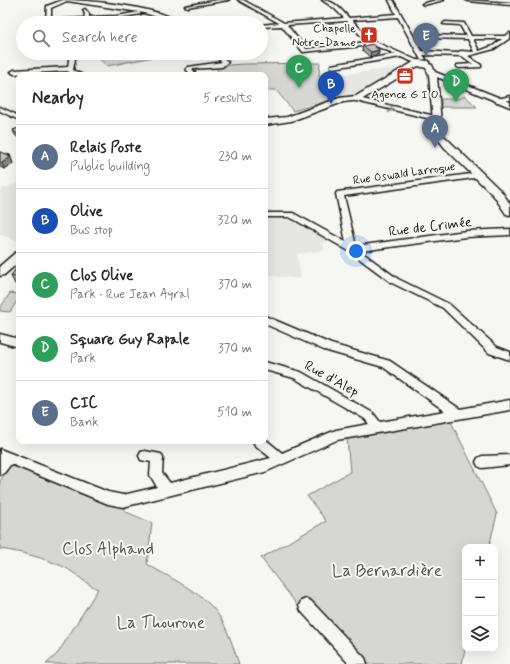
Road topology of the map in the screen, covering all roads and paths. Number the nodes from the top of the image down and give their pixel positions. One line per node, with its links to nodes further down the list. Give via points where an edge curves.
1 (67, 0): 12 (street); 14 (street, via 49,7)
2 (227, 0): 10 (street)
3 (240, 0): 20 (street)
4 (324, 0): 18 (street, via 336,7)
5 (391, 0): 13 (street)
6 (442, 0): 8 (street)
7 (468, 0): 9 (street)
8 (424, 4)
9 (510, 4)
10 (187, 6)
11 (85, 10): 15 (street)
12 (142, 12): 16 (street); 17 (street)
13 (400, 15): 18 (street); 27 (street)
14 (48, 16)
15 (87, 16)
16 (122, 16)
17 (164, 16)
18 (346, 18): 20 (street); 25 (street)
19 (445, 23): 24 (street, via 462,24)
20 (282, 24): 21 (street); 25 (street, via 305,51)
21 (268, 25)
22 (509, 36): 24 (street); 26 (street, via 492,48)
23 (425, 37): 24 (street)
24 (468, 37): 26 (street)
25 (373, 43): 29 (street)
26 (477, 52): 28 (street)
27 (420, 53): 28 (street); 33 (street)
28 (461, 53): 36 (street, via 479,66)
29 (402, 55): 33 (street); 34 (street)
30 (338, 59): 34 (street)
31 (72, 60): 37 (street)
32 (223, 60): 40 (street, via 225,62 222,65 189,69)
33 (422, 63): 41 (main road, via 430,68); 43 (main road)
34 (343, 64): 35 (street)
35 (332, 66)
36 (458, 66)
37 (70, 69): 38 (street); 39 (street)
38 (14, 72)
39 (71, 72)
40 (192, 72)
41 (432, 73): 44 (main road); 48 (main road)
42 (510, 98): 44 (street)
43 (354, 99): 48 (street, one-way to 48); 49 (main road, via 342,100 288,119)
44 (497, 100): 45 (main road)
45 (510, 104)
46 (0, 110): 47 (street)
47 (16, 117)
48 (435, 118): 50 (main road, via 442,140)
49 (268, 122)
50 (478, 175): 51 (main road, via 504,200); 54 (street, Rue Oswald Larroque, via 340,194)
51 (510, 212)
52 (268, 215): 54 (street, via 300,219)
53 (510, 232): 54 (street, Rue de Crimée, via 466,234)
54 (352, 249): 62 (street, via 395,280 446,306 493,350)
55 (16, 255): 57 (main road)
56 (16, 259): 58 (main road)
57 (0, 268)
58 (0, 272)
59 (268, 321): 65 (street, via 328,347 386,364)
60 (0, 338): 61 (street)
61 (16, 342)
62 (510, 356)
63 (268, 367): 66 (street, Rue d'Alep, via 297,375 369,416)
64 (510, 405): 65 (street)
65 (458, 414): 66 (street)
66 (378, 427): 70 (street, via 336,435)
67 (263, 444): 70 (street)
68 (4, 456): 73 (street); 74 (street, via 108,498 123,501)
69 (145, 456): 74 (street, via 157,458 156,475)
70 (281, 459): 74 (street, via 264,466)
71 (510, 460): 72 (street)
72 (482, 462)
73 (0, 469)
74 (167, 490)
75 (306, 606): 76 (street)
76 (359, 664)

